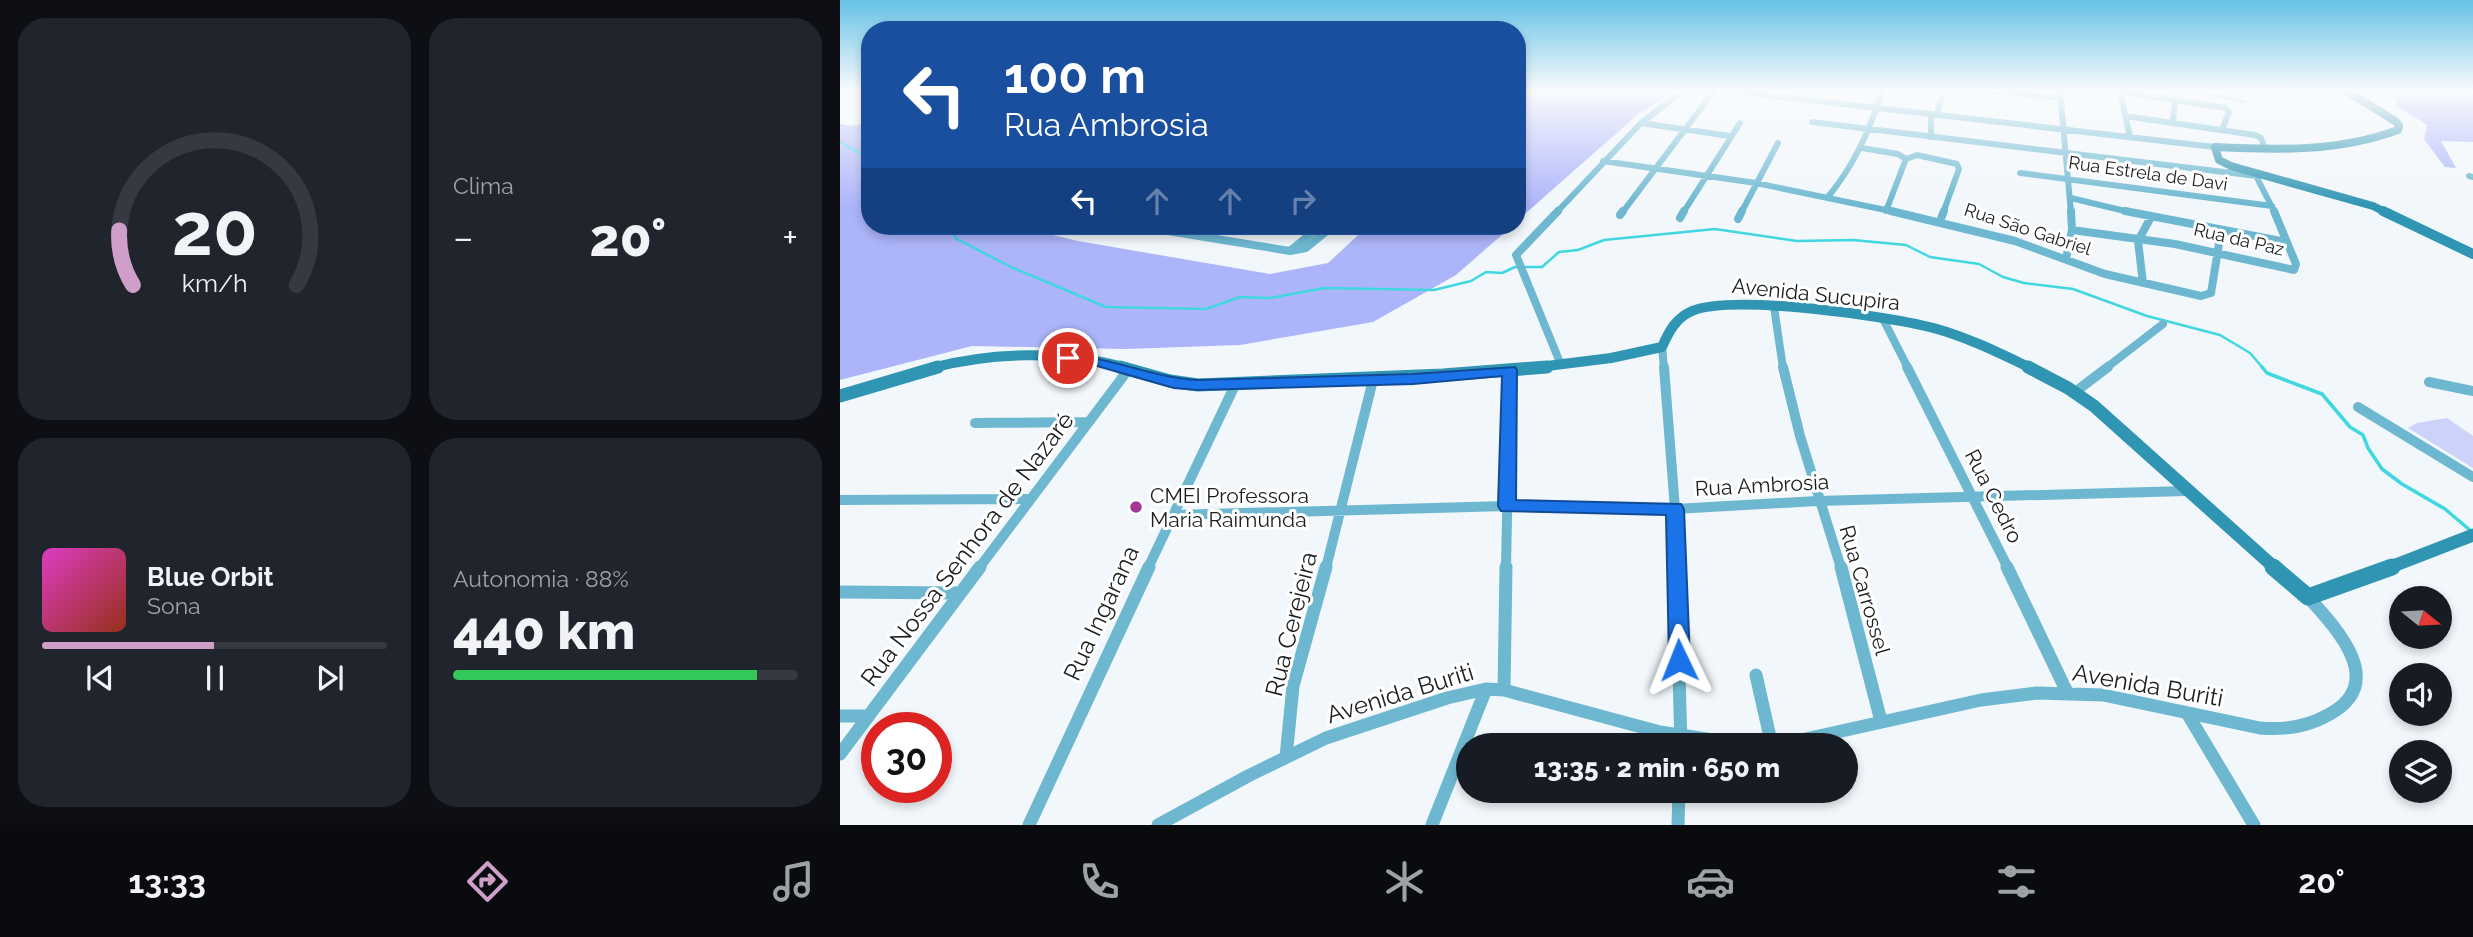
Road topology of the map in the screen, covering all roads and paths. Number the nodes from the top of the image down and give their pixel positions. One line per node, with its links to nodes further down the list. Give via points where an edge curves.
1 (1684, 129): 24 (street)
2 (2063, 129): 21 (street)
3 (1635, 130): 23 (street)
4 (1687, 130): 14 (street)
5 (1735, 130): 14 (street)
6 (1865, 130): 7 (street)
7 (1869, 130): 15 (street); 19 (street)
8 (1932, 130): 15 (street)
9 (2067, 130): 16 (street)
10 (2128, 130): 16 (street)
11 (2218, 130): 12 (street)
12 (2222, 130): 20 (street, via 2259,136)
13 (2398, 130): 20 (street, via 2341,148)
14 (1730, 136): 27 (street)
15 (1931, 137): 21 (street)
16 (2130, 137): 18 (street)
17 (1778, 143): 29 (street)
18 (2215, 147): 20 (street); 26 (street, via 2223,163)
19 (1862, 148): 22 (street); 30 (street)
20 (2265, 149)
21 (2068, 154): 26 (street); 28 (street)
22 (1906, 159): 33 (street); 38 (street, via 1917,155 1956,164 1959,169)
23 (1603, 162): 24 (street, Rua São Gabriel); 55 (street, via 1515,258)
24 (1655, 169): 27 (street, Rua São Gabriel); 34 (street)
25 (2020, 173): 28 (street, Rua Estrela de Davi)
26 (2256, 175): 32 (street, Rua da Paz); 48 (street, via 2373,206)
27 (1705, 176): 29 (street, Rua São Gabriel); 36 (street)
28 (2069, 178): 31 (street); 32 (street, Rua Estrela de Davi)
29 (1756, 183): 30 (street, Rua São Gabriel); 37 (street)
30 (1827, 198): 33 (street, Rua São Gabriel)
31 (2071, 198): 35 (street); 40 (street)
32 (2272, 206): 45 (street, Rua da Paz)
33 (1886, 211): 38 (street, Rua São Gabriel)
34 (1620, 215)
35 (2151, 217): 39 (street); 44 (street)
36 (1679, 218)
37 (1738, 219)
38 (1941, 221): 49 (street, Rua São Gabriel)
39 (2216, 229): 45 (street); 47 (street)
40 (2072, 230): 44 (street, Rua da Paz); 49 (street)
41 (1196, 235): 46 (street)
42 (1309, 235): 46 (street)
43 (1322, 235): 46 (street, via 1306,248)
44 (2138, 241): 47 (street, Rua da Paz); 50 (street)
45 (2286, 242): 47 (street, Rua da Paz, via 2296,267 2291,271)
46 (1290, 251)
47 (2218, 254): 50 (street, Rua São Gabriel, via 2208,295)
48 (2473, 254)
49 (2066, 259): 50 (street, Rua São Gabriel)
50 (2143, 283)
51 (1774, 307): 52 (street, Avenida Sucupira); 54 (street, Avenida Sucupira, via 1699,307 1671,327); 72 (street, Rua Carrossel, via 1786,388)
52 (1883, 319): 62 (street, Avenida Sucupira, via 1935,328); 69 (street, Rua Cedro)
53 (2163, 324): 62 (street)
54 (1662, 347): 55 (street, via 1632,356); 74 (street)
55 (1561, 365): 57 (street)
56 (1128, 370): 60 (street, via 1174,384); 63 (street, via 1099,361 1055,357 981,359 950,363); 65 (street, Rua Nossa Senhora de Nazaré)
57 (1510, 370): 58 (street); 73 (street)
58 (1373, 380): 60 (street); 75 (street, Rua Cerejeira)
59 (2429, 382): 61 (street)
60 (1236, 383): 76 (street, Rua Ingarana)
61 (2473, 391)
62 (2075, 392): 68 (street, Avenida Sucupira)
63 (840, 396)
64 (2358, 407): 67 (street)
65 (1088, 422): 66 (street); 70 (street, Rua Nossa Senhora de Nazaré)
66 (975, 423)
67 (2473, 477)
68 (2186, 491): 69 (street, Rua Ambrosia); 80 (street, Avenida Sucupira)
69 (1971, 498): 72 (street, Rua Ambrosia); 84 (street, Rua Cedro, via 2022,593)
70 (1030, 499): 71 (street); 79 (street, Rua Nossa Senhora de Nazaré)
71 (840, 500)
72 (1818, 501): 74 (street, Rua Ambrosia); 89 (street, Rua Carrossel, via 1839,560)
73 (1507, 506): 74 (street, Rua Ambrosia); 75 (street, Rua Ambrosia); 83 (street)
74 (1675, 509): 92 (street)
75 (1342, 511): 76 (street, Rua Ambrosia); 96 (street, Rua Cerejeira, via 1293,686)
76 (1173, 515): 98 (street, Rua Ingarana)
77 (2473, 536): 80 (street)
78 (840, 592): 79 (street)
79 (960, 593): 85 (street, Rua Nossa Senhora de Nazaré)
80 (2308, 597): 86 (street, Avenida Buriti, via 2350,650 2357,687 2346,704 2307,725 2273,729)
81 (1756, 675): 93 (street)
82 (1486, 689): 83 (street, Avenida Buriti); 96 (street, Avenida Buriti, via 1326,738); 100 (street)
83 (1504, 690): 91 (street, Avenida Buriti)
84 (2067, 692): 86 (street, Avenida Buriti); 89 (street, Avenida Buriti, via 1958,704)
85 (872, 712)
86 (2187, 713): 102 (street)
87 (840, 716): 88 (street)
88 (861, 716)
89 (1881, 721): 94 (street, Avenida Buriti)
90 (861, 726): 95 (street, Rua Nossa Senhora de Nazaré)
91 (1653, 733)
92 (1681, 733)
93 (1770, 733)
94 (1838, 733)
95 (840, 754)
96 (1286, 757): 99 (street, Avenida Buriti)
97 (1679, 803): 101 (street)
98 (1029, 825)
99 (1158, 825)
100 (1432, 825)
101 (1678, 825)
102 (2253, 825)

